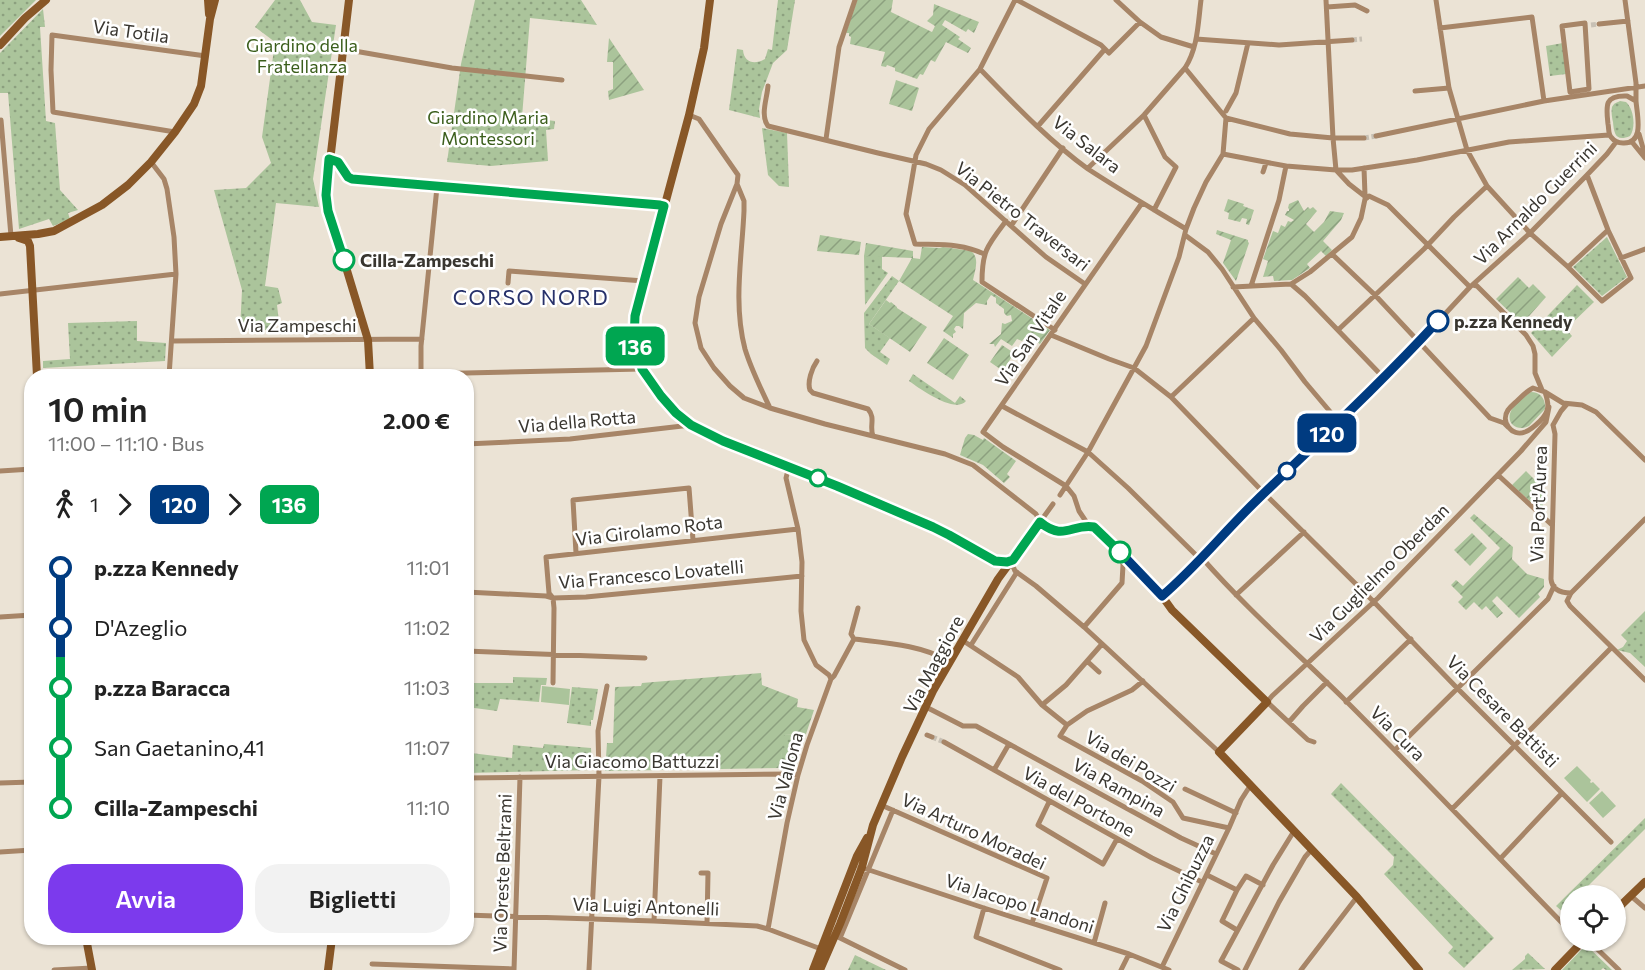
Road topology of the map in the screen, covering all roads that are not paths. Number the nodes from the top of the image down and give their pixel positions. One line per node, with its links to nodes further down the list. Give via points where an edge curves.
1 (46, 0): 23 (street)
2 (208, 0): 14 (street)
3 (215, 0): 14 (street)
4 (349, 0): 25 (street)
5 (710, 0): 40 (street)
6 (855, 0): 51 (street, via 839,47)
7 (1016, 0): 26 (street); 29 (street)
8 (1116, 0): 16 (street)
9 (1202, 0): 19 (street)
10 (1436, 0): 18 (street)
11 (1625, 0): 15 (street)
12 (1326, 3): 13 (street, via 1355,5); 21 (street)
13 (1366, 11)
14 (210, 19): 27 (street)
15 (1628, 21): 17 (street); 33 (street)
16 (1140, 22): 24 (street, via 1161,37); 26 (street, via 1109,53)
17 (1599, 24)
18 (1440, 28): 34 (street); 37 (street, via 1532,17)
19 (1196, 39): 22 (street); 24 (street)
20 (1352, 40): 21 (street)
21 (1328, 41): 22 (street, via 1293,45); 49 (street)
22 (1248, 43): 39 (street, via 1236,93)
23 (0, 45)
24 (1194, 48): 28 (street)
25 (343, 49): 30 (street, via 452,68); 58 (street)
26 (1105, 49): 44 (street)
27 (206, 56): 46 (street, via 194,104); 46 (street, Via Totila, via 52,35 53,112)
28 (1185, 68): 39 (street); 41 (street)
29 (980, 69): 44 (street, Via Salara); 59 (street, via 929,129)
30 (562, 80)
31 (768, 86): 51 (street, Via Pietro Traversari, via 764,116 768,126)
32 (1645, 86): 33 (street)
33 (1636, 87): 36 (street); 38 (street)
34 (1449, 88): 35 (street); 42 (street)
35 (1415, 92)
36 (1581, 93): 36 (street, via 1570,92 1562,26 1585,23 1589,89); 37 (street)
37 (1544, 101): 42 (street)
38 (1636, 101): 45 (street); 47 (street, via 1623,96 1609,101)
39 (1226, 114): 49 (street, via 1290,134); 56 (street)
40 (689, 115): 68 (street, via 699,119 737,172); 73 (street)
41 (1144, 115): 63 (street); 74 (street, via 1165,157 1176,166)
42 (1456, 118): 48 (street); 55 (street)
43 (1, 120): 79 (street)
44 (1038, 126): 54 (street, Via Salara)
45 (1641, 129): 52 (street); 57 (street)
46 (175, 132): 60 (street)
47 (1609, 135): 53 (street); 55 (street, via 1509,142)
48 (1376, 136)
49 (1333, 138): 50 (street); 65 (street)
50 (1364, 138)
51 (825, 139): 59 (street, Via Pietro Traversari)
52 (1632, 141): 53 (street); 57 (street)
53 (1616, 142): 67 (street, Via Arnaldo Guerrini)
54 (1063, 148): 63 (street, Via Salara); 75 (street)
55 (1467, 150): 64 (street); 69 (street)
56 (1222, 156): 61 (street); 77 (street, via 1206,182)
57 (1645, 156)
58 (329, 159): 70 (street, via 338,162 352,179); 102 (street, via 328,211)
59 (914, 161): 75 (street, Via Pietro Traversari, via 941,170 965,185); 83 (street, via 906,214 915,244 972,248)
60 (151, 162): 79 (street, via 102,206 54,231); 87 (street, via 167,189)
61 (1266, 163): 62 (street); 66 (street)
62 (1286, 166): 65 (street); 92 (street)
63 (1088, 168): 72 (street, Via Salara)
64 (1365, 168): 65 (street); 71 (street)
65 (1336, 170): 71 (street)
66 (1263, 172)
67 (1587, 175): 76 (street); 78 (street, Via Arnaldo Guerrini)
68 (737, 184): 119 (street, via 744,201 740,321 745,348); 119 (street, via 699,297 695,322 701,348 719,374 744,398)
69 (1487, 186): 78 (street); 81 (street)
70 (437, 187): 73 (street); 101 (street)
71 (1367, 196): 81 (street, via 1388,205); 84 (street, via 1352,237)
72 (1142, 203): 74 (street, Via Salara); 90 (street, Via San Vitale)
73 (664, 206): 88 (street)
74 (1154, 210): 77 (street, Via Salara)
75 (1008, 224): 83 (street); 90 (street, Via Pietro Traversari)
76 (1608, 230): 85 (street); 86 (street)
77 (1186, 232): 94 (street, Via Salara, via 1208,252); 106 (street, via 1164,300)
78 (1532, 235): 86 (street); 93 (street, Via Arnaldo Guerrini)
79 (13, 236): 80 (street); 95 (street, via 28,241 30,246)
80 (0, 237)
81 (1427, 245): 93 (street); 97 (street)
82 (1645, 249): 85 (street)
83 (984, 254): 100 (street, Via Cesare Battisti, via 982,282)
84 (1333, 255): 91 (street); 97 (street)
85 (1621, 258): 86 (street, via 1631,278 1602,301)
86 (1568, 267)
87 (176, 274): 95 (street); 103 (street)
88 (644, 281): 89 (street, via 509,271); 111 (street, via 633,332)
89 (508, 283)
90 (1085, 284): 100 (street, Via San Vitale)
91 (1291, 284): 92 (street); 99 (street)
92 (1251, 286): 94 (street)
93 (1471, 286): 104 (street, Via Arnaldo Guerrini); 114 (street, via 1477,286 1526,335 1535,354 1534,374)
94 (1233, 287): 98 (street, Via Salara)
95 (33, 290): 96 (street); 107 (street)
96 (0, 294)
97 (1375, 295): 99 (street); 104 (street)
98 (1254, 318): 115 (street); 120 (street, Via Salara)
99 (1338, 330): 113 (street)
100 (1053, 333): 106 (street, Via Cesare Battisti); 117 (street, Via San Vitale)
101 (422, 339): 102 (street, Via Zampeschi); 110 (street)
102 (368, 340): 103 (street, Via Zampeschi); 109 (street)
103 (172, 341): 108 (street)
104 (1419, 342): 113 (street, Via Arnaldo Guerrini); 125 (street, via 1490,418)
105 (817, 361): 126 (street, via 810,390 868,409)
106 (1134, 368): 115 (street, Via Cesare Battisti); 128 (street)
107 (37, 369)
108 (170, 369)
109 (370, 369)
110 (421, 369)
111 (642, 369): 112 (street); 124 (street, via 661,396)
112 (474, 374)
113 (1383, 377): 120 (street, Via Arnaldo Guerrini)
114 (1544, 391): 116 (street); 118 (street); 125 (street, via 1530,389 1508,410)
115 (1171, 397): 135 (street, Via Cesare Battisti)
116 (1567, 404): 123 (street); 129 (street, via 1582,405 1596,412)
117 (1002, 406): 128 (street); 134 (street, Via San Vitale, via 983,432)
118 (1549, 407): 121 (street, Via Guglielmo Oberdan); 122 (street)
119 (770, 408): 126 (street)
120 (1338, 421): 135 (street, Via Arnaldo Guerrini)
121 (1546, 422): 122 (street); 123 (street); 133 (street, Via Guglielmo Oberdan)
122 (1537, 424): 125 (street, via 1523,434)
123 (1553, 424): 140 (street, Via Port'Aurea)
124 (691, 425): 127 (street, Via della Rotta, via 570,439); 130 (street)
125 (1508, 427)
126 (873, 436): 139 (street, via 973,465 1036,514)
127 (474, 444)
128 (1088, 452): 134 (street); 147 (street, Via Cura)
129 (1645, 460)
130 (789, 466): 142 (street, via 786,478); 149 (street, via 941,531)
131 (24, 470): 132 (street)
132 (0, 471)
133 (1498, 475): 140 (street); 159 (street, Via Guglielmo Oberdan)
134 (1066, 486): 136 (street); 141 (street)
135 (1264, 493): 143 (street, Via Cesare Battisti); 147 (street, Via Arnaldo Guerrini)
136 (1060, 495)
137 (1053, 504): 139 (street)
138 (1645, 519): 155 (street)
139 (1040, 522): 141 (street, via 1060,532); 148 (street, Via Maggiore)
140 (1552, 525): 153 (street, Via Port'Aurea)
141 (1089, 526): 146 (street)
142 (798, 529): 144 (street, Via Girolamo Rota); 151 (street)
143 (1304, 532): 156 (street); 159 (street, Via Cesare Battisti)
144 (693, 540): 145 (street, Via Girolamo Rota); 145 (street, via 689,488 573,500)
145 (576, 553): 158 (street, Via Girolamo Rota, via 546,557 549,593)
146 (1121, 554): 157 (street); 163 (street, via 1122,583)
147 (1201, 559): 156 (street, Via Cura); 157 (street, Via Arnaldo Guerrini)
148 (1013, 560): 149 (street); 150 (street); 152 (street, Via Maggiore)
149 (995, 561): 152 (street)
150 (1016, 571): 152 (street, via 1005,572); 163 (street); 168 (street, Via Maggiore)
151 (802, 576): 158 (street, Via Francesco Lovatelli); 177 (street, via 804,640 816,665)
152 (998, 579): 165 (street, Via Maggiore)
153 (1554, 586): 155 (street, Via Port'Aurea, via 1560,592); 183 (street, via 1548,599)
154 (474, 592): 158 (street, Via Francesco Lovatelli)
155 (1571, 593): 169 (street, via 1567,602)
156 (1236, 595): 175 (street, Via Cura)
157 (1162, 596): 184 (street)
158 (553, 598): 171 (street)
159 (1373, 601): 166 (street, Via Cesare Battisti); 175 (street, Via Guglielmo Oberdan)
160 (858, 608): 164 (street, via 850,634)
161 (24, 616): 162 (street)
162 (0, 617)
163 (1084, 627): 167 (street)
164 (854, 639): 173 (street, via 913,647); 177 (street, Via Vallona)
165 (962, 639): 168 (street); 173 (street, Via Maggiore)
166 (1411, 639): 183 (street, Via Cesare Battisti); 185 (street)
167 (1102, 644): 174 (street); 179 (street)
168 (971, 645): 186 (street, via 1018,677)
169 (1611, 648): 178 (street); 193 (street)
170 (474, 651): 171 (street)
171 (554, 654): 172 (street); 181 (street)
172 (645, 658)
173 (950, 661): 187 (street, Via Maggiore)
174 (1087, 661): 176 (street); 186 (street)
175 (1308, 664): 180 (street, Via Cura); 184 (street, Via Guglielmo Oberdan)
176 (1099, 672)
177 (831, 678): 197 (street, Via Vallona)
178 (1645, 680)
179 (1143, 681): 189 (street); 195 (street)
180 (1327, 682): 185 (street, Via Cura); 188 (street)
181 (553, 683)
182 (607, 686): 198 (street, via 598,731)
183 (1457, 688): 193 (street, Via Cesare Battisti); 194 (street)
184 (1267, 702): 188 (street); 195 (street, Via Guglielmo Oberdan)
185 (1346, 702): 194 (street, Via Cura)
186 (1042, 705): 189 (street)
187 (926, 707): 192 (street, Via Rampina, via 963,726 976,726); 208 (street, Via Maggiore)
188 (1289, 722): 191 (street)
189 (1067, 725): 212 (street, Via dei Pozzi, via 1060,736 1142,781 1173,802 1183,818)
190 (945, 742): 196 (street, Via del Portone)
191 (1314, 742)
192 (1009, 744): 196 (street); 219 (street, Via Rampina)
193 (1515, 745): 206 (street, Via Cesare Battisti); 209 (street)
194 (1395, 750): 209 (street, Via Cura)
195 (1219, 752): 204 (street)
196 (994, 770): 207 (street, Via del Portone)
197 (798, 775): 199 (street, Via Giacomo Battuzzi); 241 (street, Via Vallona)
198 (599, 776): 199 (street, Via Giacomo Battuzzi); 200 (street, Via Giacomo Battuzzi); 236 (street)
199 (660, 776): 237 (street)
200 (520, 777): 201 (street, Via Giacomo Battuzzi); 235 (street, Via Oreste Beltrami)
201 (474, 778)
202 (24, 782): 203 (street)
203 (0, 783)
204 (1250, 786): 211 (street, Via Ghibuzza); 213 (street)
205 (1185, 789): 211 (street)
206 (1563, 793): 215 (street, Via Cesare Battisti); 220 (street)
207 (1049, 802): 214 (street, Via del Portone); 214 (street, via 1038,825 1103,864)
208 (881, 805): 210 (street, Via Arturo Moradei); 221 (street, Via Maggiore)
209 (1452, 809): 220 (street, Via Cura)
210 (892, 810): 221 (street, Via Maggiore); 240 (street, Via Arturo Moradei, via 1047,878)
211 (1236, 813): 212 (street, Via Ghibuzza)
212 (1229, 828): 219 (street, Via Ghibuzza)
213 (1294, 831): 216 (street); 226 (street)
214 (1117, 839): 224 (street, Via del Portone)
215 (1611, 842)
216 (1312, 849): 229 (street); 266 (street, via 1279,902)
217 (24, 850): 218 (street)
218 (0, 852)
219 (1216, 854): 223 (street, Via Ghibuzza)
220 (1500, 859): 238 (street, Via Cura)
221 (862, 866): 232 (street, Via Jacopo Landoni); 243 (street, Via Maggiore); 244 (street, Via Maggiore)
222 (701, 873): 239 (street, via 708,873)
223 (1207, 875): 224 (street, Via Ghibuzza); 227 (street)
224 (1202, 882): 253 (street, Via Ghibuzza)
225 (1645, 882): 228 (street)
226 (1263, 885): 227 (street, via 1246,876); 242 (street)
227 (1237, 890): 242 (street, via 1222,921)
228 (1631, 896): 230 (street); 233 (street)
229 (1356, 897): 267 (street); 268 (street)
230 (1626, 901)
231 (1104, 903): 245 (street)
232 (984, 908): 240 (street, Via Jacopo Landoni); 262 (street, via 976,937)
233 (1645, 908)
234 (474, 915): 235 (street, Via Luigi Antonelli)
235 (516, 916): 236 (street, Via Luigi Antonelli); 257 (street, Via Oreste Beltrami)
236 (591, 919): 237 (street, Via Luigi Antonelli); 258 (street)
237 (654, 921): 239 (street, Via Luigi Antonelli)
238 (1560, 921)
239 (706, 923): 241 (street, Via Luigi Antonelli)
240 (1032, 923): 245 (street, Via Jacopo Landoni)
241 (768, 929): 248 (street, Via Luigi Antonelli)
242 (1237, 930): 265 (street, via 1221,961)
243 (826, 937): 244 (street); 248 (street, Via Maggiore)
244 (837, 937): 260 (street, Via Maggiore); 261 (street)
245 (1094, 943): 251 (street, Via Jacopo Landoni)
246 (87, 945): 254 (street)
247 (331, 945): 256 (street)
248 (821, 949): 259 (street, Via Maggiore, via 823,954)
249 (1573, 951): 269 (street)
250 (1595, 951): 270 (street)
251 (1130, 954): 253 (street, Via Jacopo Landoni); 263 (street)
252 (372, 964): 257 (street)
253 (1162, 967): 264 (street, Via Jacopo Landoni)
254 (92, 969): 255 (street)
255 (54, 970)
256 (328, 970)
257 (514, 970)
258 (589, 970)
259 (814, 970)
260 (820, 970)
261 (905, 970)
262 (1060, 970)
263 (1121, 970)
264 (1169, 970)
265 (1238, 970)
266 (1245, 970)
267 (1301, 970)
268 (1419, 970)
269 (1555, 970)
270 (1618, 970)

